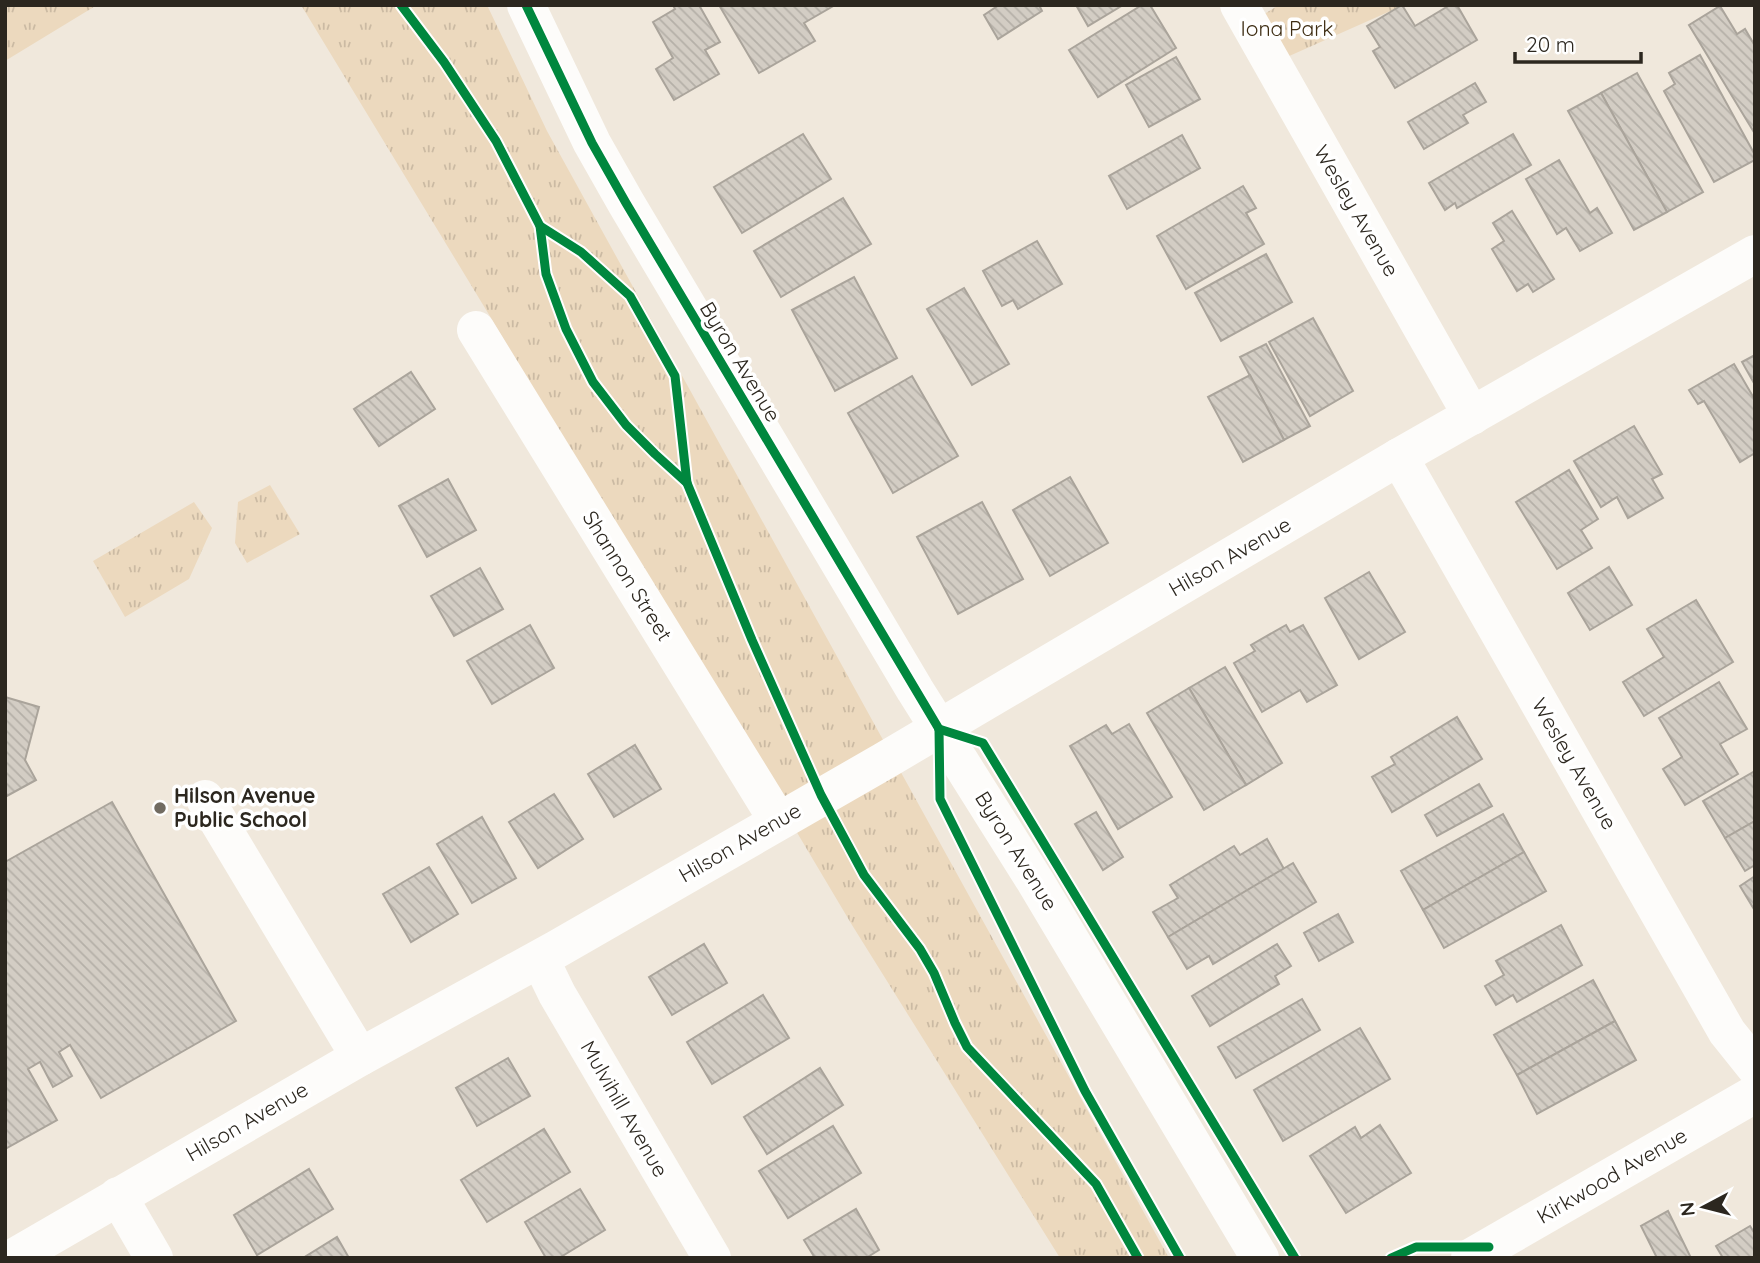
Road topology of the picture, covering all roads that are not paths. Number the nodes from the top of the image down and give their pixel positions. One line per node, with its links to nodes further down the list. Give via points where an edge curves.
1 (526, 5): 7 (street, Byron Avenue, via 626,203)
2 (1239, 5): 5 (street, Wesley Avenue)
3 (1755, 254): 5 (street, Hilson Avenue)
4 (476, 330): 9 (street, Shannon Street)
5 (1472, 416): 6 (street, Hilson Avenue)
6 (1399, 457): 7 (street, Hilson Avenue); 12 (street, Wesley Avenue, via 1727,1032)
7 (939, 729): 9 (street, Hilson Avenue); 18 (street, Byron Avenue)
8 (205, 799): 11 (street)
9 (778, 821): 10 (street, Hilson Avenue)
10 (540, 959): 11 (street, Hilson Avenue); 17 (street, Mulvihill Avenue)
11 (360, 1057): 14 (street, Hilson Avenue)
12 (1755, 1067)
13 (1755, 1094): 19 (street, Kirkwood Avenue)
14 (118, 1196): 15 (street, Hilson Avenue); 16 (street)
15 (13, 1258)
16 (154, 1258)
17 (712, 1258)
18 (1260, 1258)
19 (1470, 1258)

